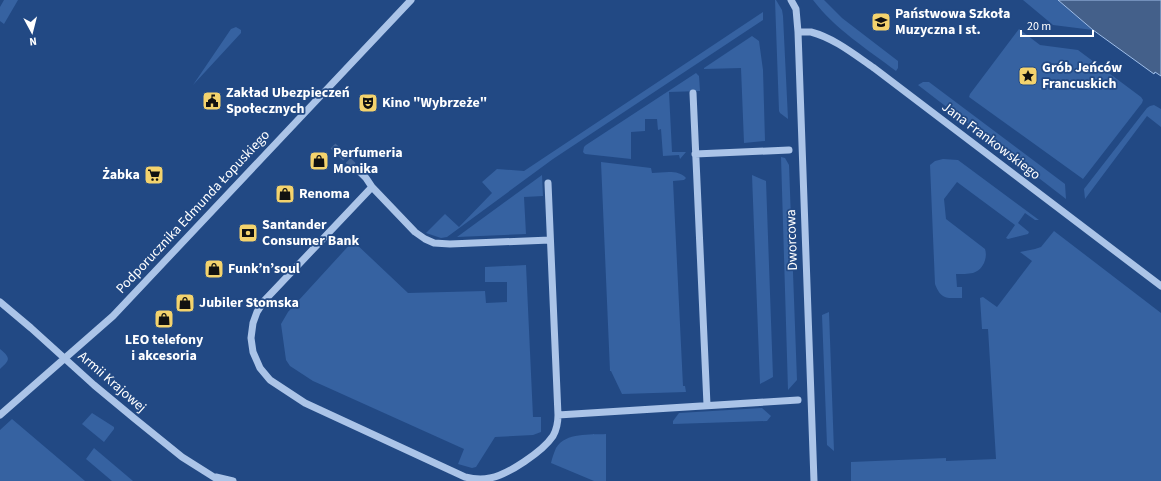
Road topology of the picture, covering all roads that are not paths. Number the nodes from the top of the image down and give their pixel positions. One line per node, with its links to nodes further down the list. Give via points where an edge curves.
1 (411, 0): 13 (street, Podporucznika Edmunda Łopuskiego, via 113,316)
2 (791, 0): 3 (street, Dworcowa, via 796,9)
3 (798, 32): 11 (street, Jana Frankowskiego, via 810,32 827,38 874,68); 22 (street, Dworcowa)
4 (693, 93): 6 (street)
5 (789, 150): 6 (street)
6 (695, 154): 15 (street)
7 (359, 171): 9 (street)
8 (548, 183): 10 (street)
9 (372, 187): 10 (street, via 414,232 434,243); 17 (street, via 264,301 257,312 251,338 253,352 260,368 269,379 305,404 465,477 478,480 504,473 531,457 553,436 558,426)
10 (550, 240): 17 (street)
11 (1161, 286)
12 (0, 302): 13 (street, Armii Krajowej)
13 (65, 358): 16 (street, Podporucznika Edmunda Łopuskiego); 18 (street, Armii Krajowej, via 182,457)
14 (798, 400): 15 (street)
15 (707, 405): 17 (street)
16 (0, 415)
17 (558, 415)
18 (212, 476): 19 (street, Armii Krajowej); 20 (street, Armii Krajowej); 21 (street, Armii Krajowej)
19 (220, 481)
20 (224, 481)
21 (233, 481)
22 (814, 481)

